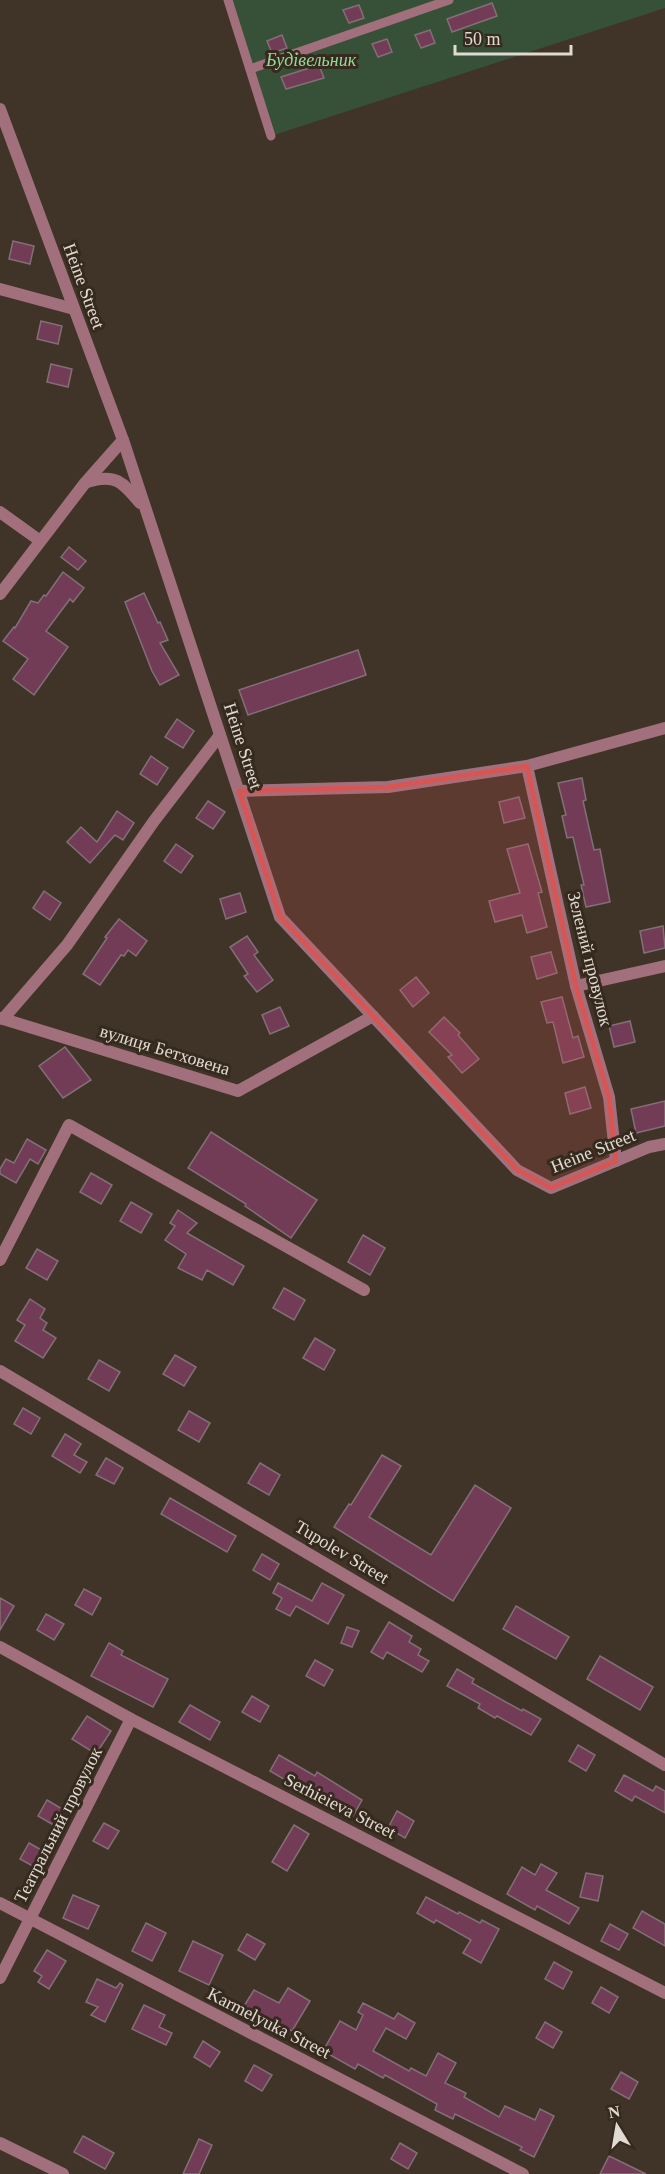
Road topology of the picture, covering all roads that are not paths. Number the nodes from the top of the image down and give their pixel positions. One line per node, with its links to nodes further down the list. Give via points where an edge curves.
1 (228, 0): 3 (lane)
2 (449, 0): 3 (lane)
3 (250, 69): 5 (lane)
4 (0, 109): 7 (street, Heine Street)
5 (272, 135)
6 (0, 289): 7 (street)
7 (74, 309): 8 (street, Heine Street)
8 (123, 440): 9 (street); 10 (street, Heine Street)
9 (85, 483): 10 (street, via 113,478 126,485); 12 (street)
10 (146, 511): 15 (street, Heine Street)
11 (0, 512): 12 (street)
12 (39, 540): 13 (street)
13 (0, 594)
14 (665, 728): 16 (street)
15 (220, 735): 17 (street, Heine Street); 21 (street, via 67,945)
16 (527, 766): 17 (street, via 388,787); 19 (street, Зелений провулок)
17 (239, 791): 20 (street, Heine Street, via 280,917)
18 (665, 966): 19 (street)
19 (576, 986): 23 (street, Зелений провулок, via 609,1097)
20 (373, 1016): 21 (street, вулиця Бетховена, via 238,1091); 23 (street, Heine Street, via 517,1170 551,1188)
21 (1, 1019)
22 (665, 1144): 23 (street, Heine Street)
23 (616, 1161)
24 (0, 1260): 25 (street, via 69,1125)
25 (364, 1290)
26 (0, 1371): 29 (street, Tupolev Street)
27 (0, 1647): 28 (street, Serhieieva Street)
28 (131, 1719): 31 (street, Театральний провулок); 33 (street, Serhieieva Street)
29 (665, 1765)
30 (0, 1903): 31 (street, Karmelyuka Street)
31 (30, 1919): 32 (street, Театральний провулок); 36 (street, Karmelyuka Street)
32 (0, 1978)
33 (665, 1993)
34 (0, 2143): 35 (street)
35 (63, 2174)
36 (523, 2174)

